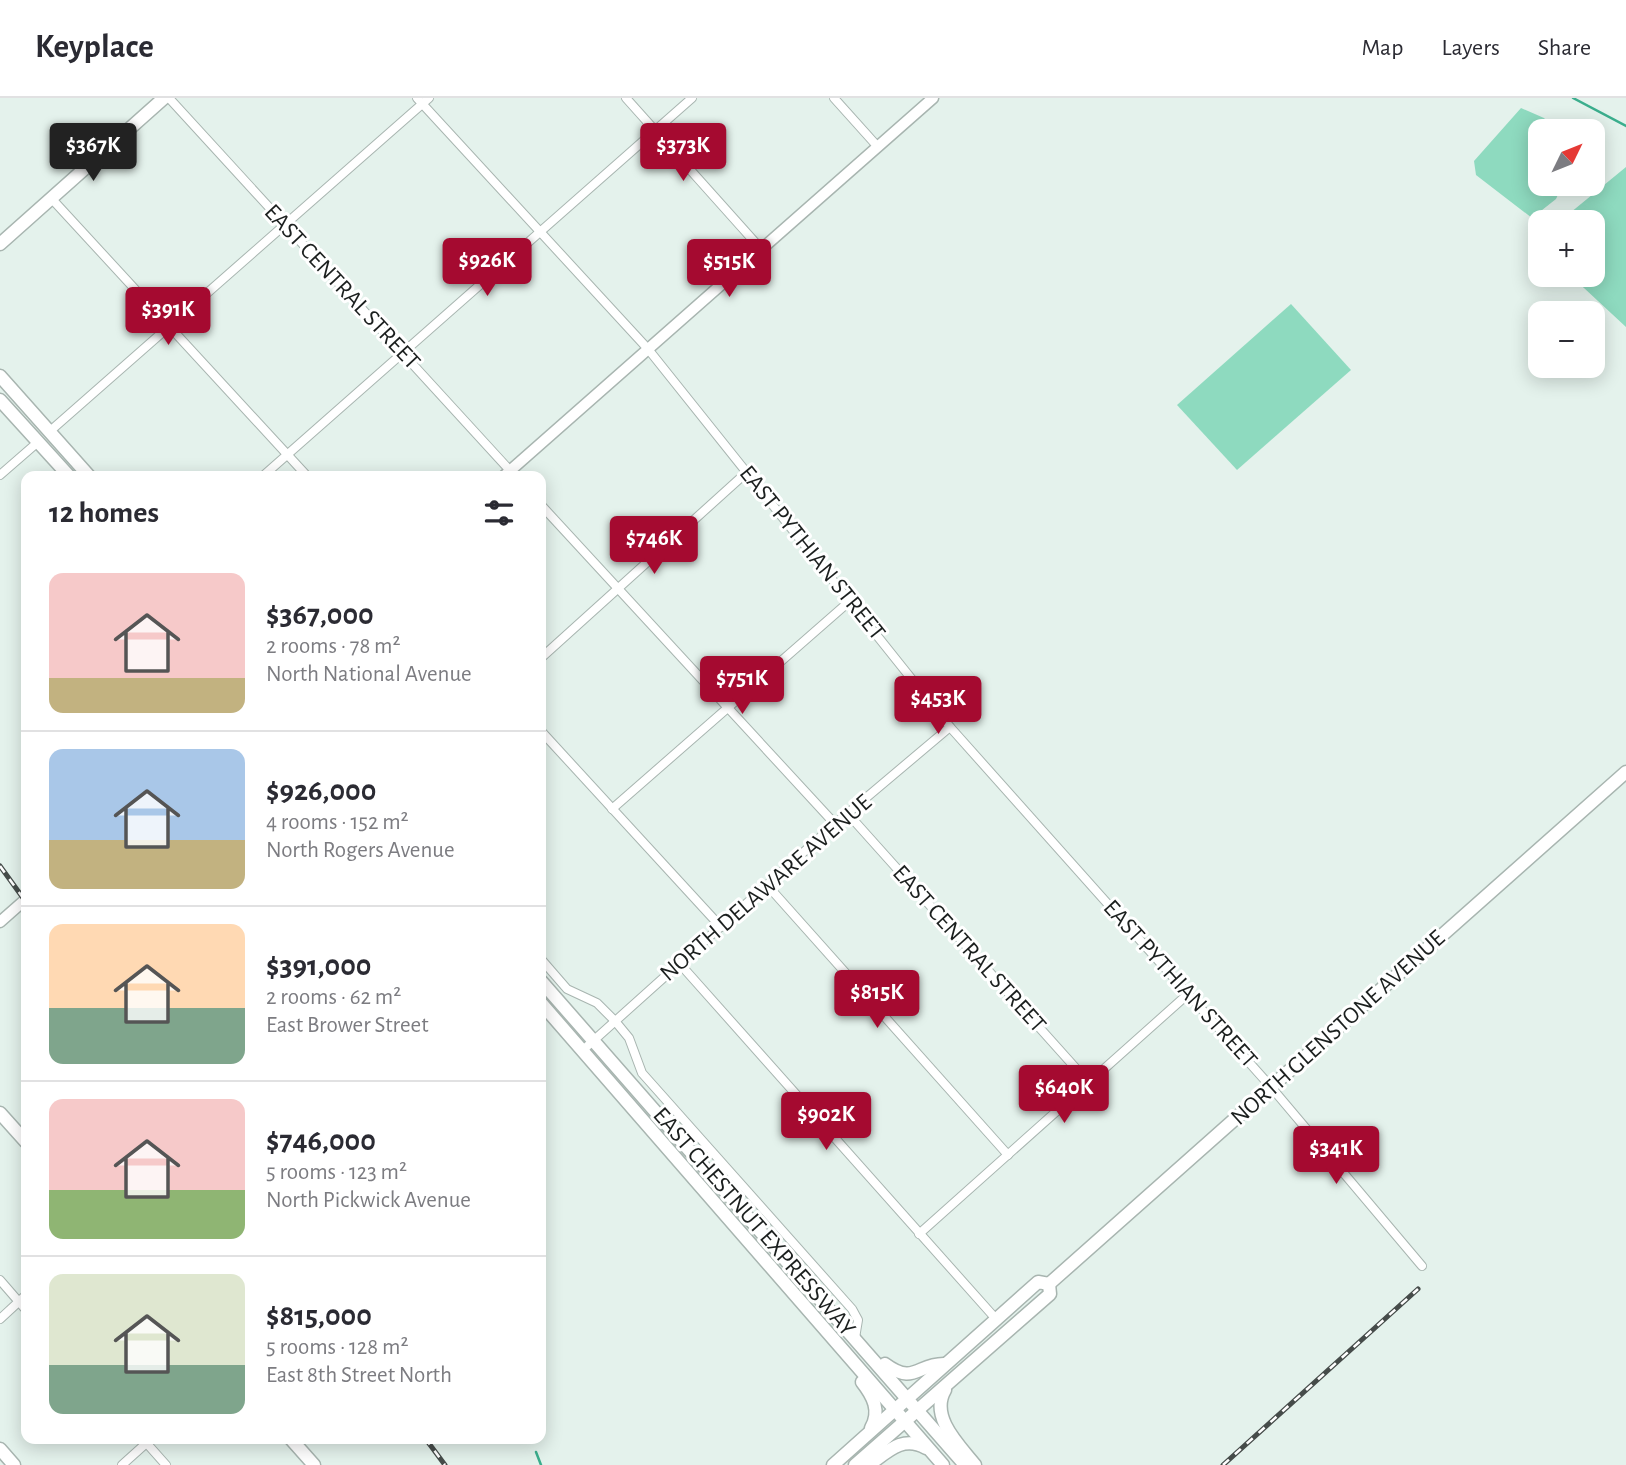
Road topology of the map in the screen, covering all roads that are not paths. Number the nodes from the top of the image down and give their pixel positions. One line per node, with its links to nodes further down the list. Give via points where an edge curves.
1 (164, 98): 10 (main road)
2 (169, 98): 11 (street, EAST CENTRAL STREET)
3 (626, 98): 8 (street)
4 (692, 98): 8 (street)
5 (834, 98): 9 (street)
6 (933, 98): 9 (street)
7 (423, 100): 11 (street); 12 (street, EAST PYTHIAN STREET)
8 (656, 130): 12 (street); 14 (street)
9 (878, 147): 14 (street)
10 (51, 198): 13 (main road); 15 (street)
11 (284, 224): 15 (street); 17 (street, EAST CENTRAL STREET)
12 (540, 233): 16 (street, EAST PYTHIAN STREET); 17 (street)
13 (0, 244)
14 (761, 249): 16 (street)
15 (169, 326): 20 (street); 22 (street)
16 (648, 349): 28 (street); 29 (street, EAST PYTHIAN STREET)
17 (402, 352): 22 (street); 27 (street, EAST CENTRAL STREET)
18 (0, 376): 20 (main road)
19 (0, 400): 21 (main road)
20 (49, 432): 24 (main road)
21 (38, 442): 23 (main road); 30 (street)
22 (287, 455): 25 (street); 26 (street)
23 (64, 471)
24 (84, 471)
25 (269, 471)
26 (302, 471)
27 (507, 471)
28 (513, 471)
29 (747, 472): 32 (street); 33 (street, EAST PYTHIAN STREET)
30 (0, 475)
31 (546, 511): 32 (street)
32 (617, 590): 34 (street); 35 (street)
33 (851, 600): 35 (street); 36 (street, EAST PYTHIAN STREET)
34 (546, 654)
35 (728, 710): 39 (street); 41 (street)
36 (950, 727): 40 (street, NORTH DELAWARE AVENUE); 49 (street, EAST PYTHIAN STREET)
37 (546, 736): 39 (street)
38 (1626, 772): 55 (main road, NORTH GLENSTONE AVENUE)
39 (612, 809): 45 (street)
40 (849, 815): 41 (street, NORTH DELAWARE AVENUE); 54 (street, EAST CENTRAL STREET)
41 (835, 824): 42 (street, NORTH DELAWARE AVENUE)
42 (768, 886): 45 (street, NORTH DELAWARE AVENUE); 58 (street)
43 (21, 903): 44 (street)
44 (0, 922)
45 (721, 927): 46 (street, NORTH DELAWARE AVENUE)
46 (680, 964): 51 (street, NORTH DELAWARE AVENUE); 59 (street)
47 (546, 965): 51 (street, via 567,989 597,1003)
48 (546, 987): 52 (main road, EAST CHESTNUT EXPRESSWAY)
49 (1188, 993): 54 (street); 55 (street, EAST PYTHIAN STREET)
50 (546, 1009): 53 (main road, EAST CHESTNUT EXPRESSWAY)
51 (615, 1021): 52 (street, NORTH DELAWARE AVENUE); 68 (street, via 629,1038 642,1073 852,1309 858,1320)
52 (594, 1040): 53 (street, NORTH DELAWARE AVENUE); 68 (main road, EAST CHESTNUT EXPRESSWAY)
53 (583, 1050): 61 (main road, EAST CHESTNUT EXPRESSWAY)
54 (1089, 1083): 58 (street)
55 (1271, 1087): 60 (street, EAST PYTHIAN STREET); 63 (main road, NORTH GLENSTONE AVENUE)
56 (0, 1113): 57 (main road)
57 (21, 1136)
58 (1008, 1155): 59 (street)
59 (919, 1234): 66 (street)
60 (1422, 1266)
61 (780, 1277): 73 (main road, EAST CHESTNUT EXPRESSWAY); 76 (main road, via 792,1299 872,1395 877,1417)
62 (0, 1280): 64 (street)
63 (1049, 1284): 66 (main road, NORTH GLENSTONE AVENUE, via 1038,1282); 71 (main road, NORTH GLENSTONE AVENUE, via 1050,1294)
64 (19, 1301): 65 (street); 67 (street)
65 (21, 1304)
66 (996, 1319): 70 (main road, NORTH GLENSTONE AVENUE)
67 (0, 1320)
68 (855, 1338): 69 (main road, EAST CHESTNUT EXPRESSWAY)
69 (867, 1352): 70 (main road, via 900,1374); 72 (main road, EAST CHESTNUT EXPRESSWAY)
70 (945, 1364): 72 (main road, NORTH GLENSTONE AVENUE)
71 (949, 1384): 74 (main road, NORTH GLENSTONE AVENUE); 91 (main road, via 940,1402 946,1428)
72 (908, 1398): 73 (main road, NORTH GLENSTONE AVENUE); 74 (main road, EAST CHESTNUT EXPRESSWAY)
73 (896, 1409): 75 (main road, EAST CHESTNUT EXPRESSWAY); 76 (main road, NORTH GLENSTONE AVENUE)
74 (919, 1411): 75 (main road, NORTH GLENSTONE AVENUE); 90 (main road, EAST CHESTNUT EXPRESSWAY)
75 (906, 1421): 81 (main road, EAST CHESTNUT EXPRESSWAY); 87 (main road, NORTH GLENSTONE AVENUE)
76 (866, 1436): 86 (main road, NORTH GLENSTONE AVENUE)
77 (143, 1444): 83 (street)
78 (150, 1444): 84 (street)
79 (295, 1444): 85 (main road)
80 (0, 1449): 82 (main road)
81 (933, 1452): 88 (main road, via 917,1443 904,1443); 89 (main road, EAST CHESTNUT EXPRESSWAY)
82 (14, 1465)
83 (122, 1465)
84 (166, 1465)
85 (314, 1465)
86 (833, 1465)
87 (855, 1465)
88 (869, 1465)
89 (943, 1465)
90 (965, 1465)
91 (975, 1465)

